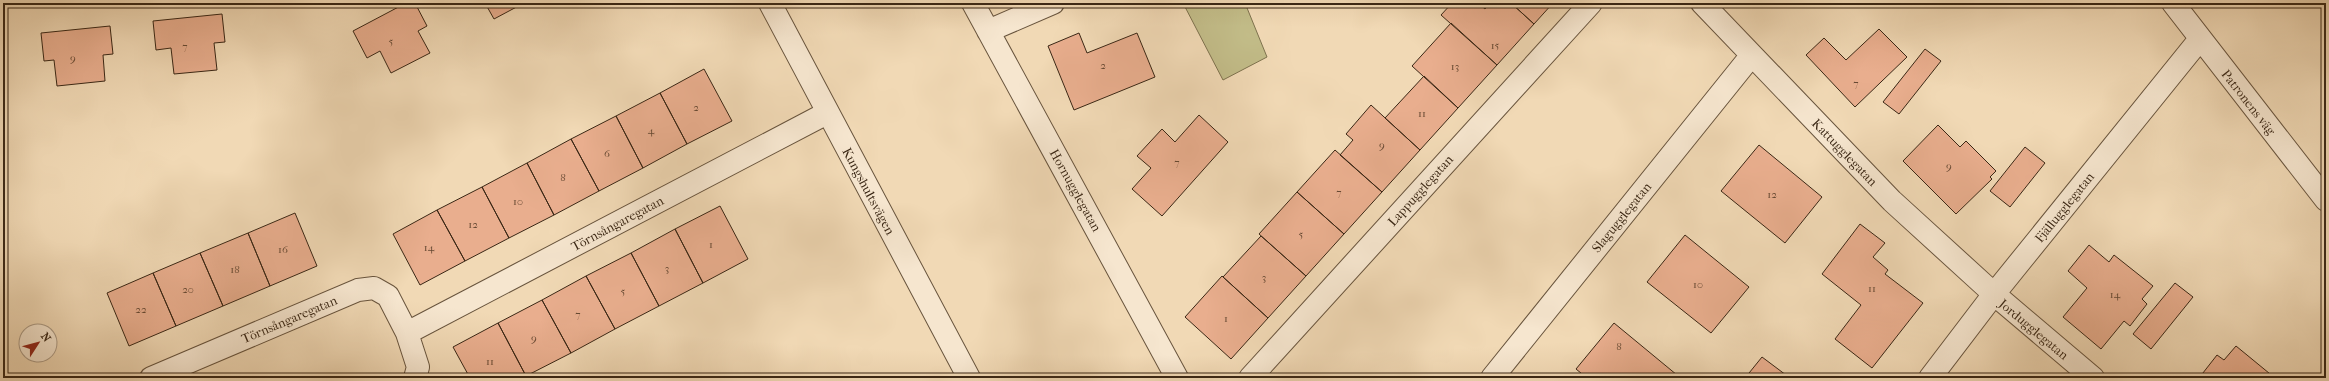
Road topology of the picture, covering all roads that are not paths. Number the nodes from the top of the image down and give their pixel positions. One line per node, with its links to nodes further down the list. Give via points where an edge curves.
1 (770, 3): 10 (street, Kungshultsvägen)
2 (973, 3): 7 (street, Hornugglegatan)
3 (1053, 3): 7 (street)
4 (1591, 3): 18 (street, Lappugglegatan)
5 (1702, 3): 9 (street, Kattugglegatan)
6 (2173, 3): 8 (street, Patronens väg)
7 (988, 31): 17 (street, Hornugglegatan)
8 (2200, 39): 11 (street, Patronens väg); 12 (street, Fjällugglegatan)
9 (1751, 56): 12 (street, Kattugglegatan, via 1892,201); 19 (street, Slagugglegatan)
10 (827, 114): 13 (street, Törnsångaregatan); 16 (street, Kungshultsvägen)
11 (2326, 200)
12 (1994, 294): 20 (street, Fjällugglegatan); 21 (street, Jordugglegatan)
13 (408, 332): 14 (street, Törnsångaregatan, via 388,296 374,288 358,290); 15 (street, Törnsångaregatan, via 418,367)
14 (151, 378)
15 (415, 378)
16 (969, 378)
17 (1177, 378)
18 (1250, 378)
19 (1492, 378)
20 (1930, 378)
21 (2093, 378)

